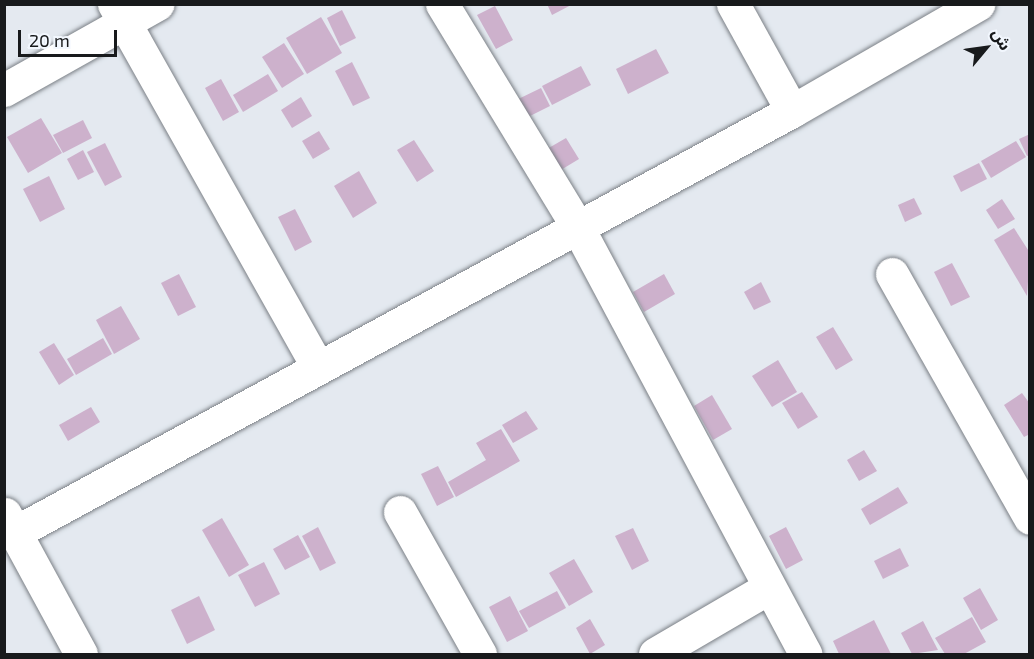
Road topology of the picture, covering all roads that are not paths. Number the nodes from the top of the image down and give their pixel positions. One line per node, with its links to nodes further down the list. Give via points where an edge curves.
1 (157, 4): 5 (street)
2 (442, 4): 8 (street)
3 (733, 4): 7 (street)
4 (978, 4): 7 (street)
5 (119, 14): 6 (street); 10 (street)
6 (4, 90)
7 (792, 111): 8 (street)
8 (578, 228): 10 (street); 14 (street)
9 (892, 274): 12 (street)
10 (318, 368): 13 (street)
11 (400, 512): 16 (street)
12 (1029, 519)
13 (10, 522): 15 (street)
14 (768, 588): 17 (street); 18 (street)
15 (81, 654)
16 (480, 654)
17 (655, 654)
18 (805, 654)

